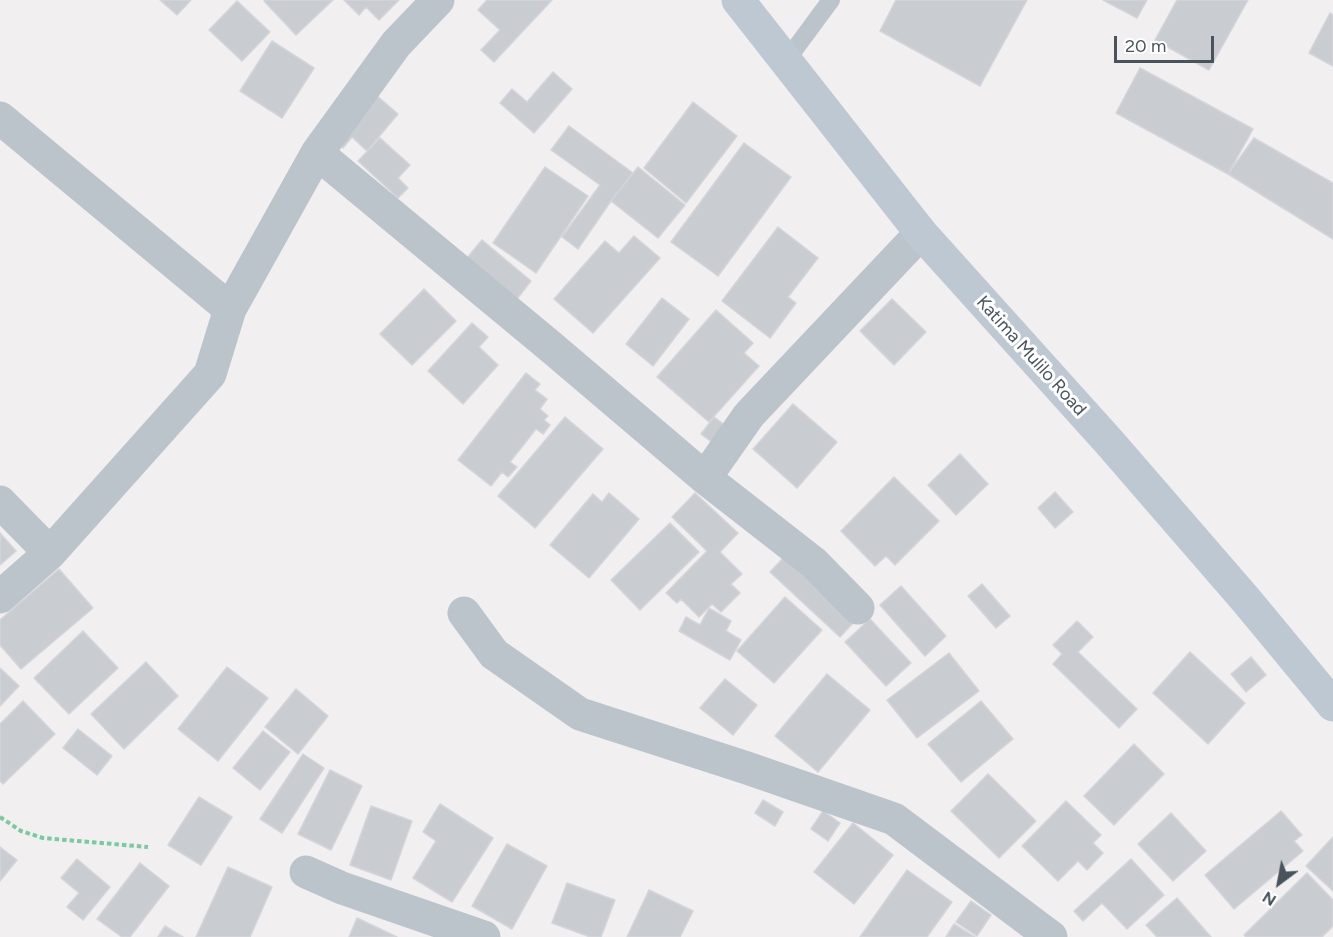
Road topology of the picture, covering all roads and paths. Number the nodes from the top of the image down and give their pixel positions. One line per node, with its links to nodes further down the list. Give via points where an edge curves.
1 (438, 0): 6 (street, via 396,44)
2 (738, 0): 4 (main road, Katima Mulilo Road)
3 (831, 0): 4 (lane)
4 (786, 61): 7 (main road, Katima Mulilo Road)
5 (0, 118): 8 (street)
6 (317, 153): 8 (street); 9 (street)
7 (921, 233): 9 (street, via 750,415); 15 (main road, Katima Mulilo Road, via 1110,443)
8 (230, 309): 11 (street, via 210,374)
9 (705, 478): 13 (street, via 814,563)
10 (0, 502): 11 (street)
11 (50, 553): 12 (street)
12 (0, 597)
13 (858, 608)
14 (464, 613): 20 (street, via 494,654 580,714 894,819)
15 (1333, 705)
16 (0, 817): 17 (path, via 21,831 43,838)
17 (148, 847)
18 (306, 872): 19 (street)
19 (484, 937)
20 (1051, 937)

